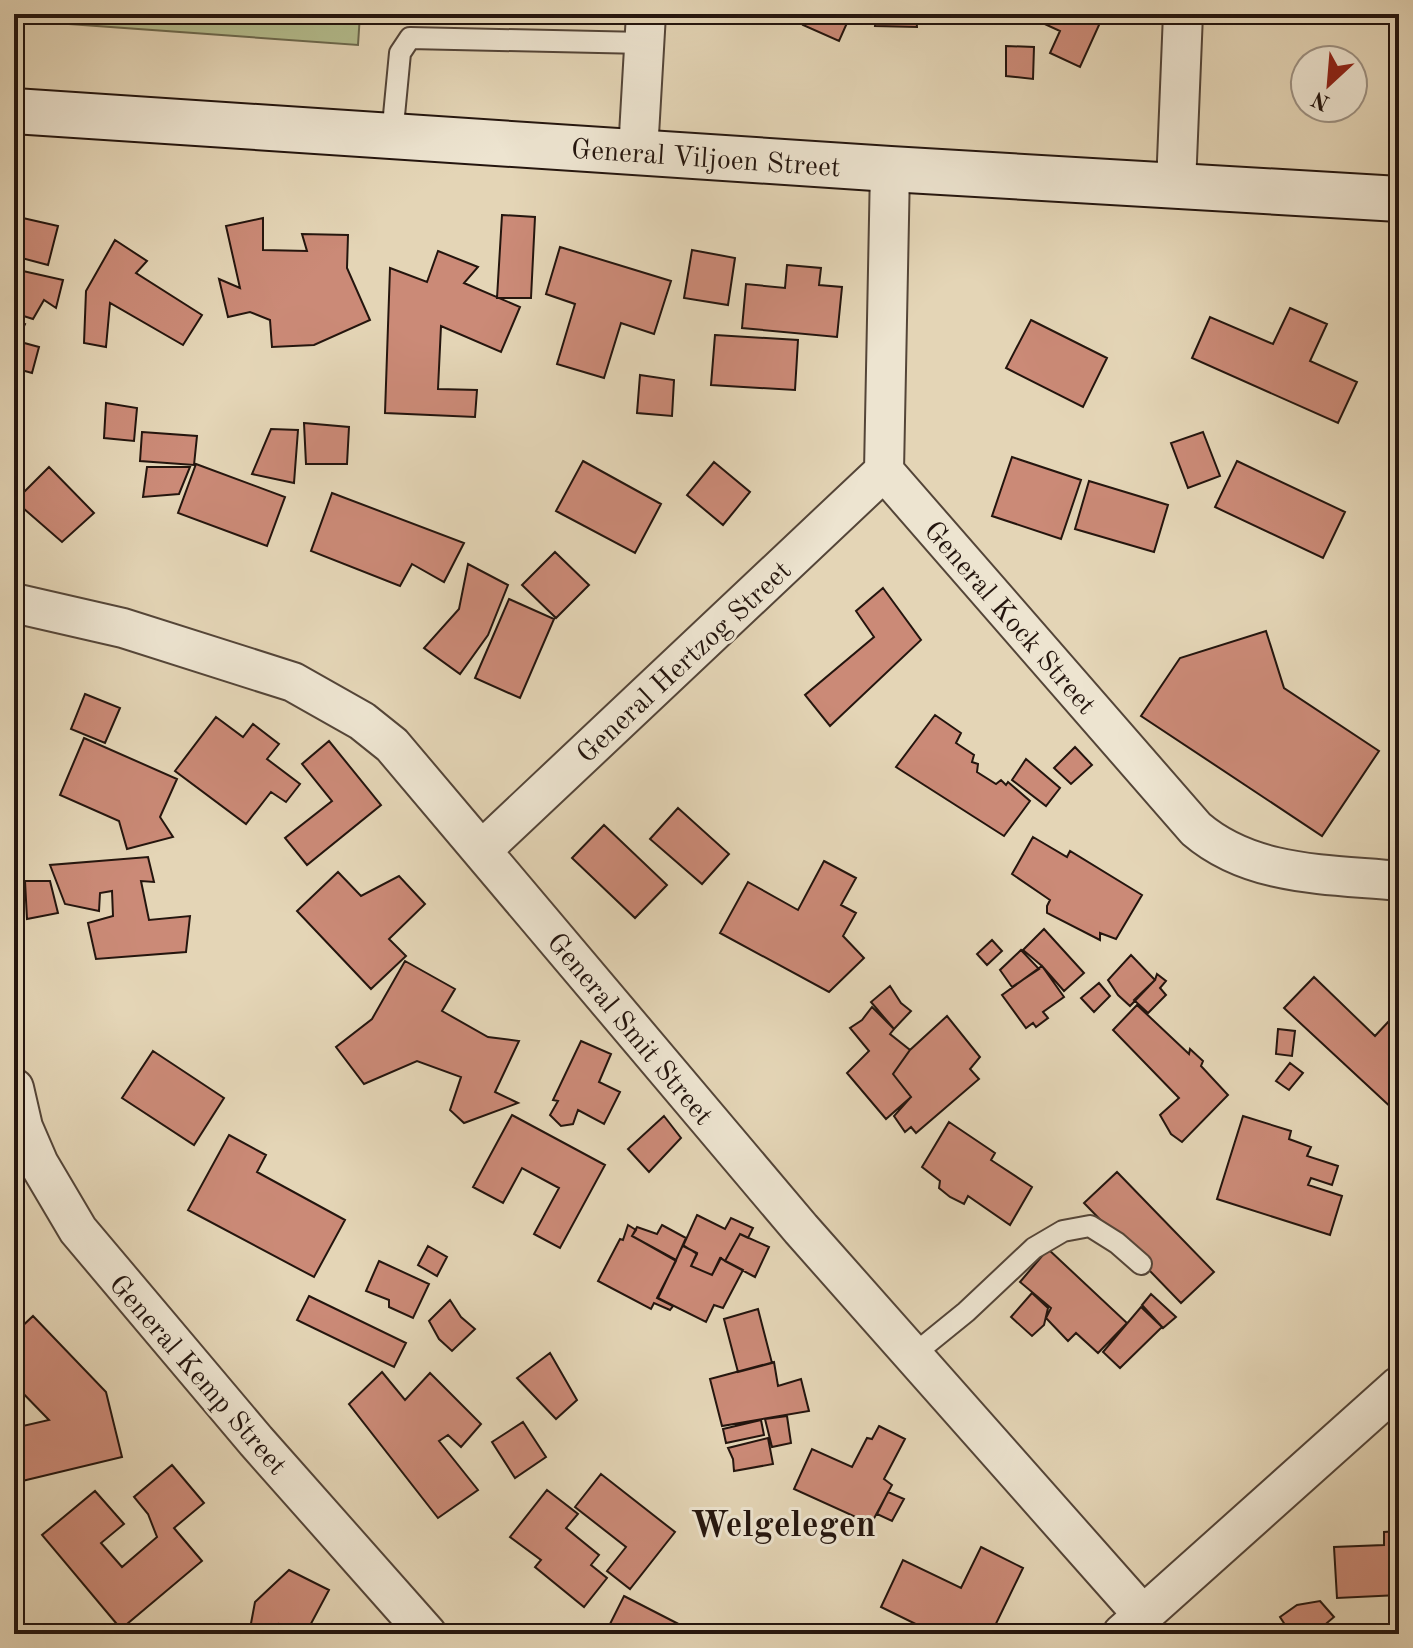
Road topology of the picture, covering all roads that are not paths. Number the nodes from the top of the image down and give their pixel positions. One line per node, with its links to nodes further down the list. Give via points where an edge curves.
1 (1183, 14): 7 (street)
2 (645, 29): 4 (lane, via 410,38 400,53); 5 (street)
3 (14, 111): 4 (street, General Viljoen Street)
4 (392, 136): 5 (street, General Viljoen Street)
5 (638, 152): 6 (street, General Viljoen Street)
6 (890, 169): 7 (street, General Viljoen Street); 9 (street)
7 (1176, 185): 8 (street, General Viljoen Street)
8 (1399, 199)
9 (884, 471): 11 (street, General Hertzog Street); 12 (street, General Kock Street, via 1215,845 1263,865)
10 (14, 603): 11 (street, General Smit Street, via 138,632 256,669 321,696 392,745)
11 (482, 850): 15 (street, General Smit Street)
12 (1399, 881)
13 (14, 1088): 18 (street, General Kemp Street, via 39,1164 78,1230)
14 (1141, 1264): 15 (lane, via 1090,1226 1063,1231 1034,1248)
15 (913, 1355): 17 (street, General Smit Street)
16 (1399, 1386): 17 (street)
17 (1132, 1625)
18 (427, 1634)

